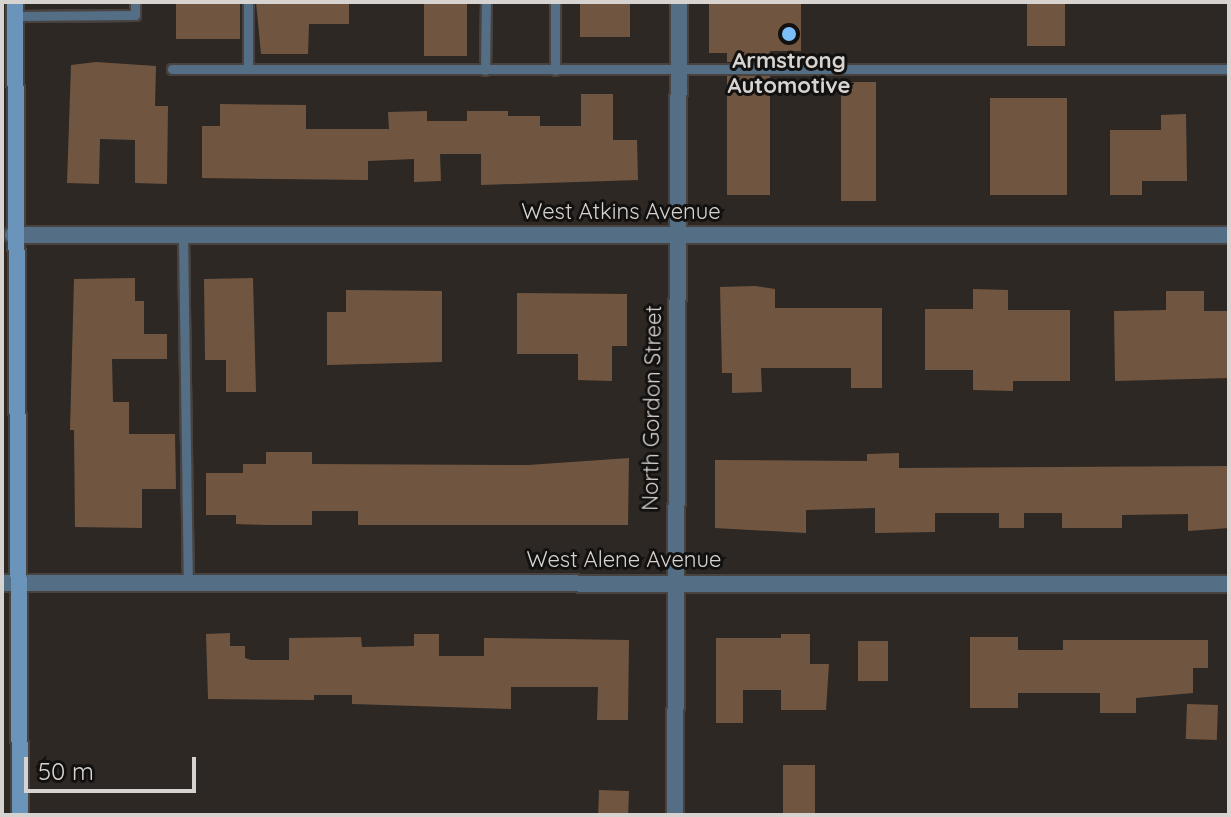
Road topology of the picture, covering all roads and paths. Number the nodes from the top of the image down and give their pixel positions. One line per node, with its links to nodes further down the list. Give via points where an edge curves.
1 (135, 2): 6 (lane, via 135,15)
2 (248, 2): 8 (lane)
3 (486, 2): 10 (lane)
4 (555, 2): 11 (lane)
5 (679, 2): 12 (street, North Gordon Street)
6 (15, 9): 14 (street)
7 (172, 69): 8 (lane)
8 (248, 69): 10 (lane)
9 (1229, 69): 12 (lane)
10 (485, 70): 11 (lane)
11 (555, 70): 12 (lane)
12 (680, 71): 13 (street, North Gordon Street)
13 (676, 234): 15 (street, West Atkins Avenue); 16 (street, West Atkins Avenue); 17 (street, North Gordon Street)
14 (13, 235): 15 (street, West Atkins Avenue); 20 (street)
15 (183, 235): 18 (lane)
16 (1229, 235)
17 (674, 581): 18 (street, West Alene Avenue); 21 (street, West Alene Avenue); 23 (street, North Gordon Street)
18 (188, 582): 20 (street, West Alene Avenue)
19 (2, 583): 20 (street, West Alene Avenue)
20 (20, 583): 22 (street)
21 (1229, 584)
22 (20, 815)
23 (675, 815)

